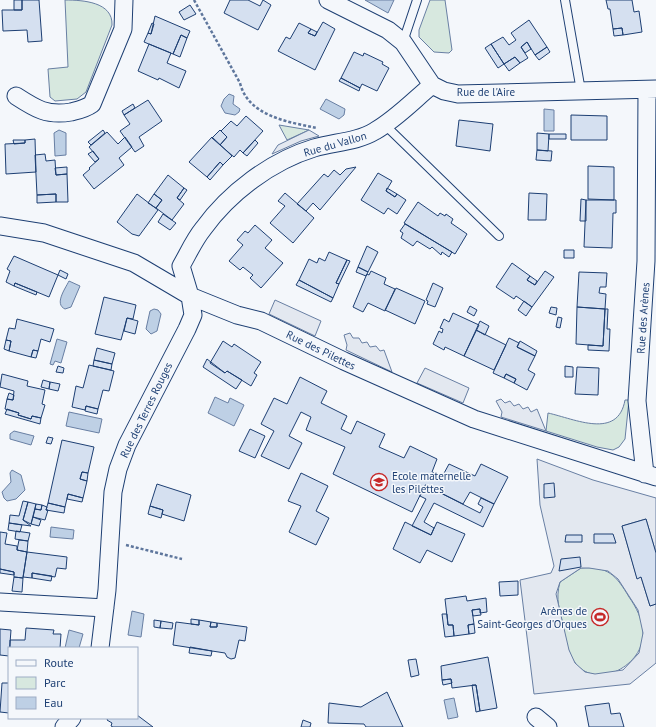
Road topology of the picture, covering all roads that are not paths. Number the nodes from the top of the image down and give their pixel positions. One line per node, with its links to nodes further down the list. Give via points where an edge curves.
1 (124, 0): 9 (street, via 123,28 92,104 81,110 51,113 36,108)
2 (328, 0): 5 (street, via 388,30)
3 (417, 0): 5 (lane)
4 (565, 0): 8 (lane)
5 (403, 42): 6 (street)
6 (432, 85): 8 (street, Rue de l'Aire, via 458,94); 10 (street, Rue du Vallon)
7 (652, 90): 8 (street, Rue de l'Aire); 14 (street, Rue des Arènes, via 646,261 637,401)
8 (581, 91)
9 (16, 96)
10 (385, 125): 12 (lane); 13 (street, Rue du Vallon, via 370,134 314,148 294,156 258,177 231,198 202,229 181,266)
11 (0, 226): 13 (street, Rue des Pilettes, via 44,233 134,263)
12 (499, 236)
13 (190, 296): 14 (street, Rue des Pilettes, via 236,315 261,321 474,419); 16 (street, Rue des Terres Rouges, via 193,315 127,445 118,469 113,492)
14 (652, 479)
15 (0, 602): 16 (street)
16 (105, 608): 17 (street, Rue des Terres Rouges)
17 (100, 647)
18 (71, 719): 19 (street)
19 (64, 727)

